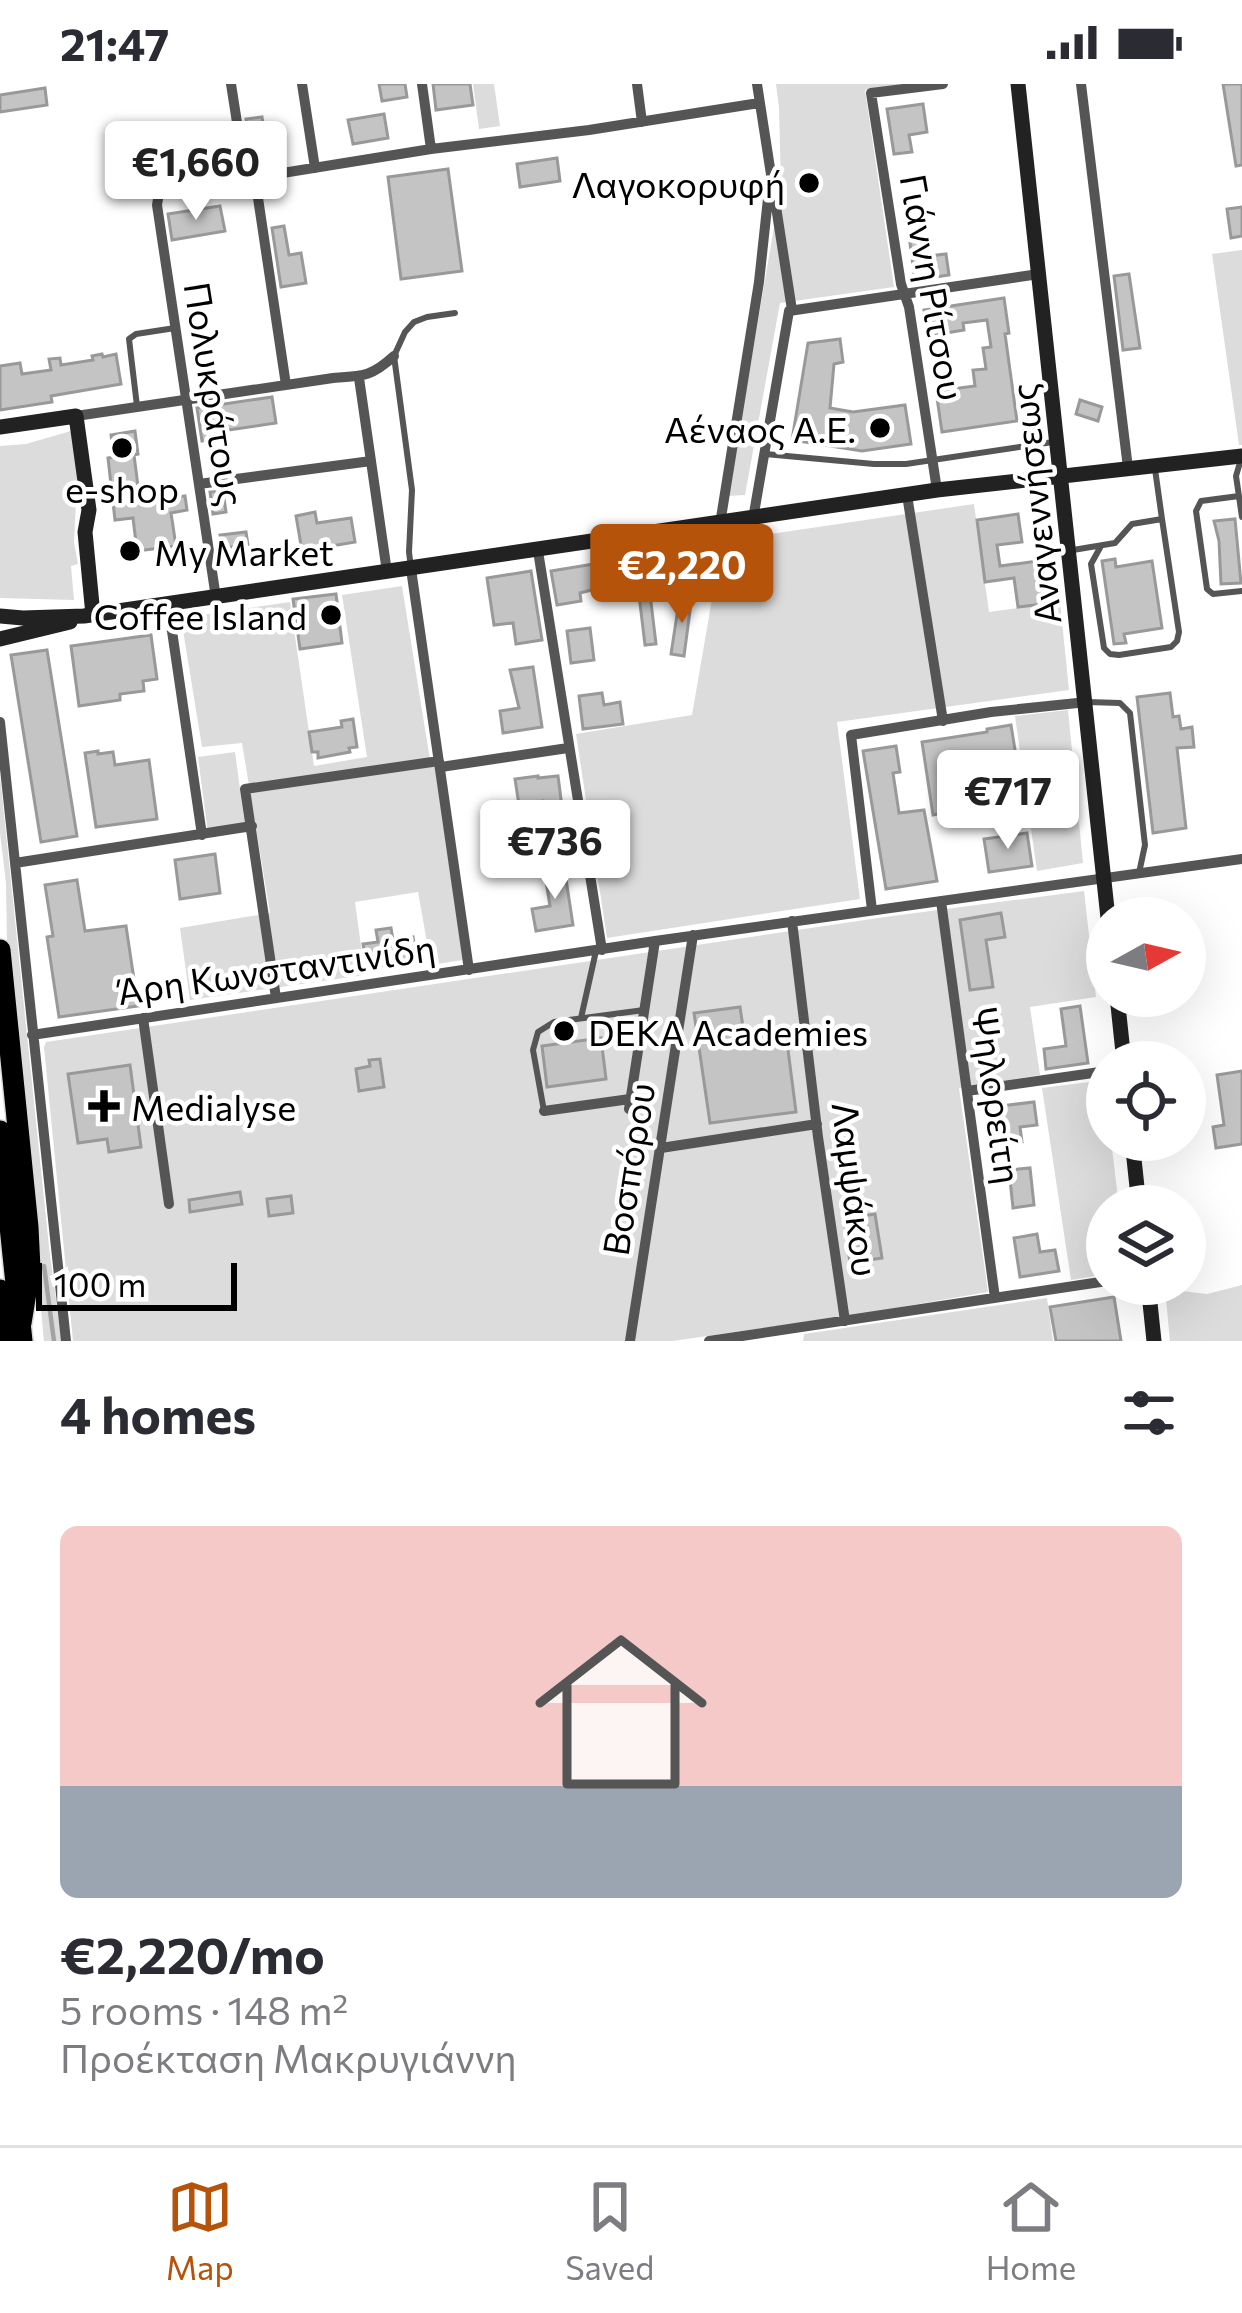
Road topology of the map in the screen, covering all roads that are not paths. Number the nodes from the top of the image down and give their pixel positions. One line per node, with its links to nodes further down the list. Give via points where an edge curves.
1 (231, 84): 13 (street)
2 (302, 84): 12 (street)
3 (422, 84): 11 (street)
4 (637, 84): 10 (street)
5 (757, 84): 9 (street)
6 (943, 84): 16 (street, Γιάννη Ρίτσου, via 871,93)
7 (1018, 84): 15 (main road, Αναγεννήσεως)
8 (1081, 84): 33 (street)
9 (759, 103): 10 (street); 14 (street)
10 (642, 122): 11 (street)
11 (431, 149): 12 (street)
12 (315, 168): 13 (street)
13 (250, 179): 19 (street, Πολυκράτους, via 158,194); 22 (street)
14 (770, 180): 18 (street); 42 (street)
15 (1039, 274): 16 (street); 27 (main road, Αναγεννήσεως)
16 (903, 293): 18 (street); 30 (street, Γιάννη Ρίτσου)
17 (455, 313): 20 (lane, via 414,322)
18 (788, 316): 28 (street)
19 (175, 328): 23 (street, Πολυκράτους); 24 (lane, via 129,339)
20 (394, 356): 21 (street); 46 (lane, via 412,490)
21 (359, 378): 22 (street); 31 (street)
22 (286, 386): 23 (street)
23 (187, 400): 24 (street); 35 (street, Πολυκράτους)
24 (137, 407): 25 (street)
25 (76, 416): 26 (main road); 52 (main road, via 89,510)
26 (0, 427)
27 (1057, 441): 30 (lane); 34 (main road, Αναγεννήσεως)
28 (765, 454): 30 (lane, via 874,464); 40 (street)
29 (1242, 456): 32 (main road); 38 (lane)
30 (932, 460): 36 (street, Γιάννη Ρίτσου)
31 (371, 461): 35 (street); 47 (street)
32 (1154, 466): 33 (main road); 41 (lane)
33 (1128, 469): 34 (main road)
34 (1061, 475): 36 (main road); 45 (main road, Αναγεννήσεως)
35 (199, 484): 49 (street, Πολυκράτους)
36 (937, 490): 37 (main road)
37 (908, 495): 40 (main road); 55 (street)
38 (1239, 496): 39 (lane); 48 (lane, via 1201,501 1196,512 1207,589)
39 (1242, 517)
40 (753, 519): 42 (main road)
41 (1162, 519): 43 (lane, via 1132,524); 43 (lane, via 1179,632 1171,647 1119,656 1104,648 1091,563)
42 (720, 524): 44 (main road)
43 (1101, 546): 45 (lane)
44 (538, 551): 46 (main road); 57 (street)
45 (1070, 551): 54 (main road, Αναγεννήσεως)
46 (411, 569): 47 (main road); 58 (street)
47 (387, 572): 49 (main road)
48 (1242, 591)
49 (216, 598): 50 (main road)
50 (168, 604): 52 (main road); 60 (street)
51 (0, 616): 52 (main road)
52 (88, 616): 53 (main road)
53 (0, 639)
54 (1087, 702): 55 (street); 63 (lane, via 1129,711 1144,840); 64 (main road, Αναγεννήσεως)
55 (943, 721): 67 (street, via 850,735)
56 (0, 722): 62 (street)
57 (568, 748): 58 (street); 72 (street)
58 (440, 764): 59 (street, via 245,789); 73 (street)
59 (251, 826): 60 (street); 74 (street)
60 (202, 835): 62 (street)
61 (1242, 859): 63 (street, Άρη Κωνσταντινίδη)
62 (15, 863): 78 (street)
63 (1139, 873): 64 (street, Άρη Κωνσταντινίδη)
64 (1103, 878): 65 (main road, Αναγεννήσεως); 66 (street, Άρη Κωνσταντινίδη)
65 (1105, 897)
66 (941, 901): 67 (street, Άρη Κωνσταντινίδη); 80 (street, Ψηλορείτη)
67 (872, 910): 68 (street, Άρη Κωνσταντινίδη)
68 (792, 921): 69 (street, Άρη Κωνσταντινίδη); 82 (street, Λαμψάκου)
69 (693, 935): 70 (street, Άρη Κωνσταντινίδη); 84 (street, Βοσπόρου)
70 (655, 940): 72 (street, Άρη Κωνσταντινίδη); 75 (street, Βοσπόρου)
71 (0, 950): 91 (highway, via 30,1268)
72 (599, 951): 73 (street, Άρη Κωνσταντινίδη); 77 (lane)
73 (469, 970): 74 (street, Άρη Κωνσταντινίδη)
74 (276, 998): 76 (street, Άρη Κωνσταντινίδη)
75 (644, 1010): 77 (lane); 81 (street, Βοσπόρου, via 629,1104)
76 (143, 1018): 78 (street, Άρη Κωνσταντινίδη); 85 (street)
77 (581, 1018): 81 (lane, via 548,1024 535,1037)
78 (32, 1035): 92 (street)
79 (1086, 1074): 80 (street)
80 (967, 1091): 88 (street, Ψηλορείτη)
81 (544, 1111)
82 (818, 1124): 84 (street); 90 (street, Λαμψάκου)
83 (0, 1132): 91 (highway)
84 (661, 1148): 93 (street, Βοσπόρου)
85 (169, 1204)
86 (1086, 1284): 88 (street)
87 (0, 1290): 91 (highway)
88 (995, 1298): 90 (street)
89 (1150, 1305): 95 (main road)
90 (845, 1321): 94 (street)
91 (16, 1335)
92 (66, 1341)
93 (630, 1341)
94 (709, 1341)
95 (1154, 1341)

